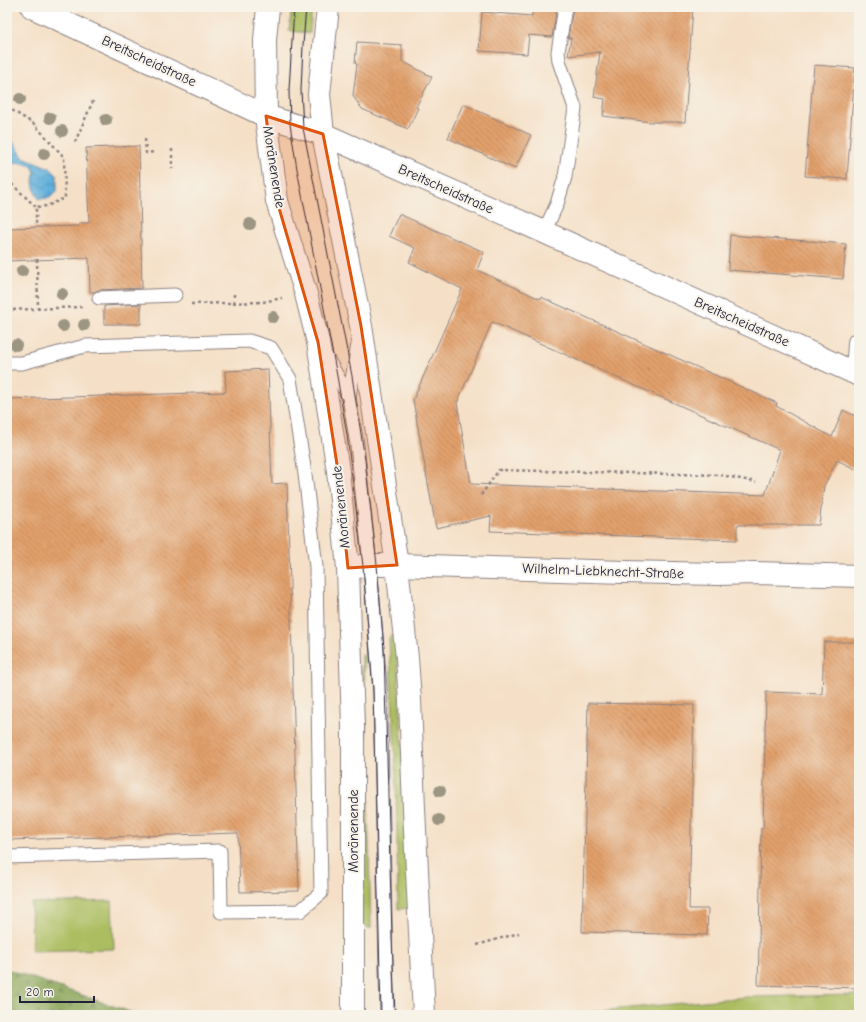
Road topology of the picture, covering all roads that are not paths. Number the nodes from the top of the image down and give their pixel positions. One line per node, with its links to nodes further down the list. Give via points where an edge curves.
1 (32, 7): 5 (main road, Breitscheidstraße)
2 (268, 7): 5 (main road, Moränenende, via 265,40)
3 (328, 7): 6 (main road, via 319,94)
4 (565, 7): 7 (lane, via 558,52 575,108 565,177)
5 (266, 116): 6 (main road, Breitscheidstraße); 11 (main road, Moränenende, via 277,201)
6 (322, 134): 7 (main road, Breitscheidstraße); 10 (main road)
7 (544, 232): 14 (main road, Breitscheidstraße)
8 (175, 296): 9 (lane)
9 (99, 298)
10 (361, 326): 15 (lane); 17 (main road)
11 (318, 342): 15 (lane); 18 (main road, Moränenende, via 338,471)
12 (859, 343): 14 (main road)
13 (7, 363): 20 (lane, via 22,363 85,346 249,341 271,348 290,379 316,567 321,893 300,911 221,912 220,851)
14 (858, 374)
15 (349, 397): 16 (lane, via 357,444)
16 (370, 565): 17 (main road, Wilhelm-Liebknecht-Straße); 18 (main road, Wilhelm-Liebknecht-Straße); 22 (lane, via 380,687)
17 (397, 565): 19 (main road, Wilhelm-Liebknecht-Straße); 23 (main road, via 410,700)
18 (348, 568): 21 (main road, Moränenende, via 353,727)
19 (859, 576)
20 (7, 857)
21 (353, 1015)
22 (387, 1015)
23 (424, 1015)

